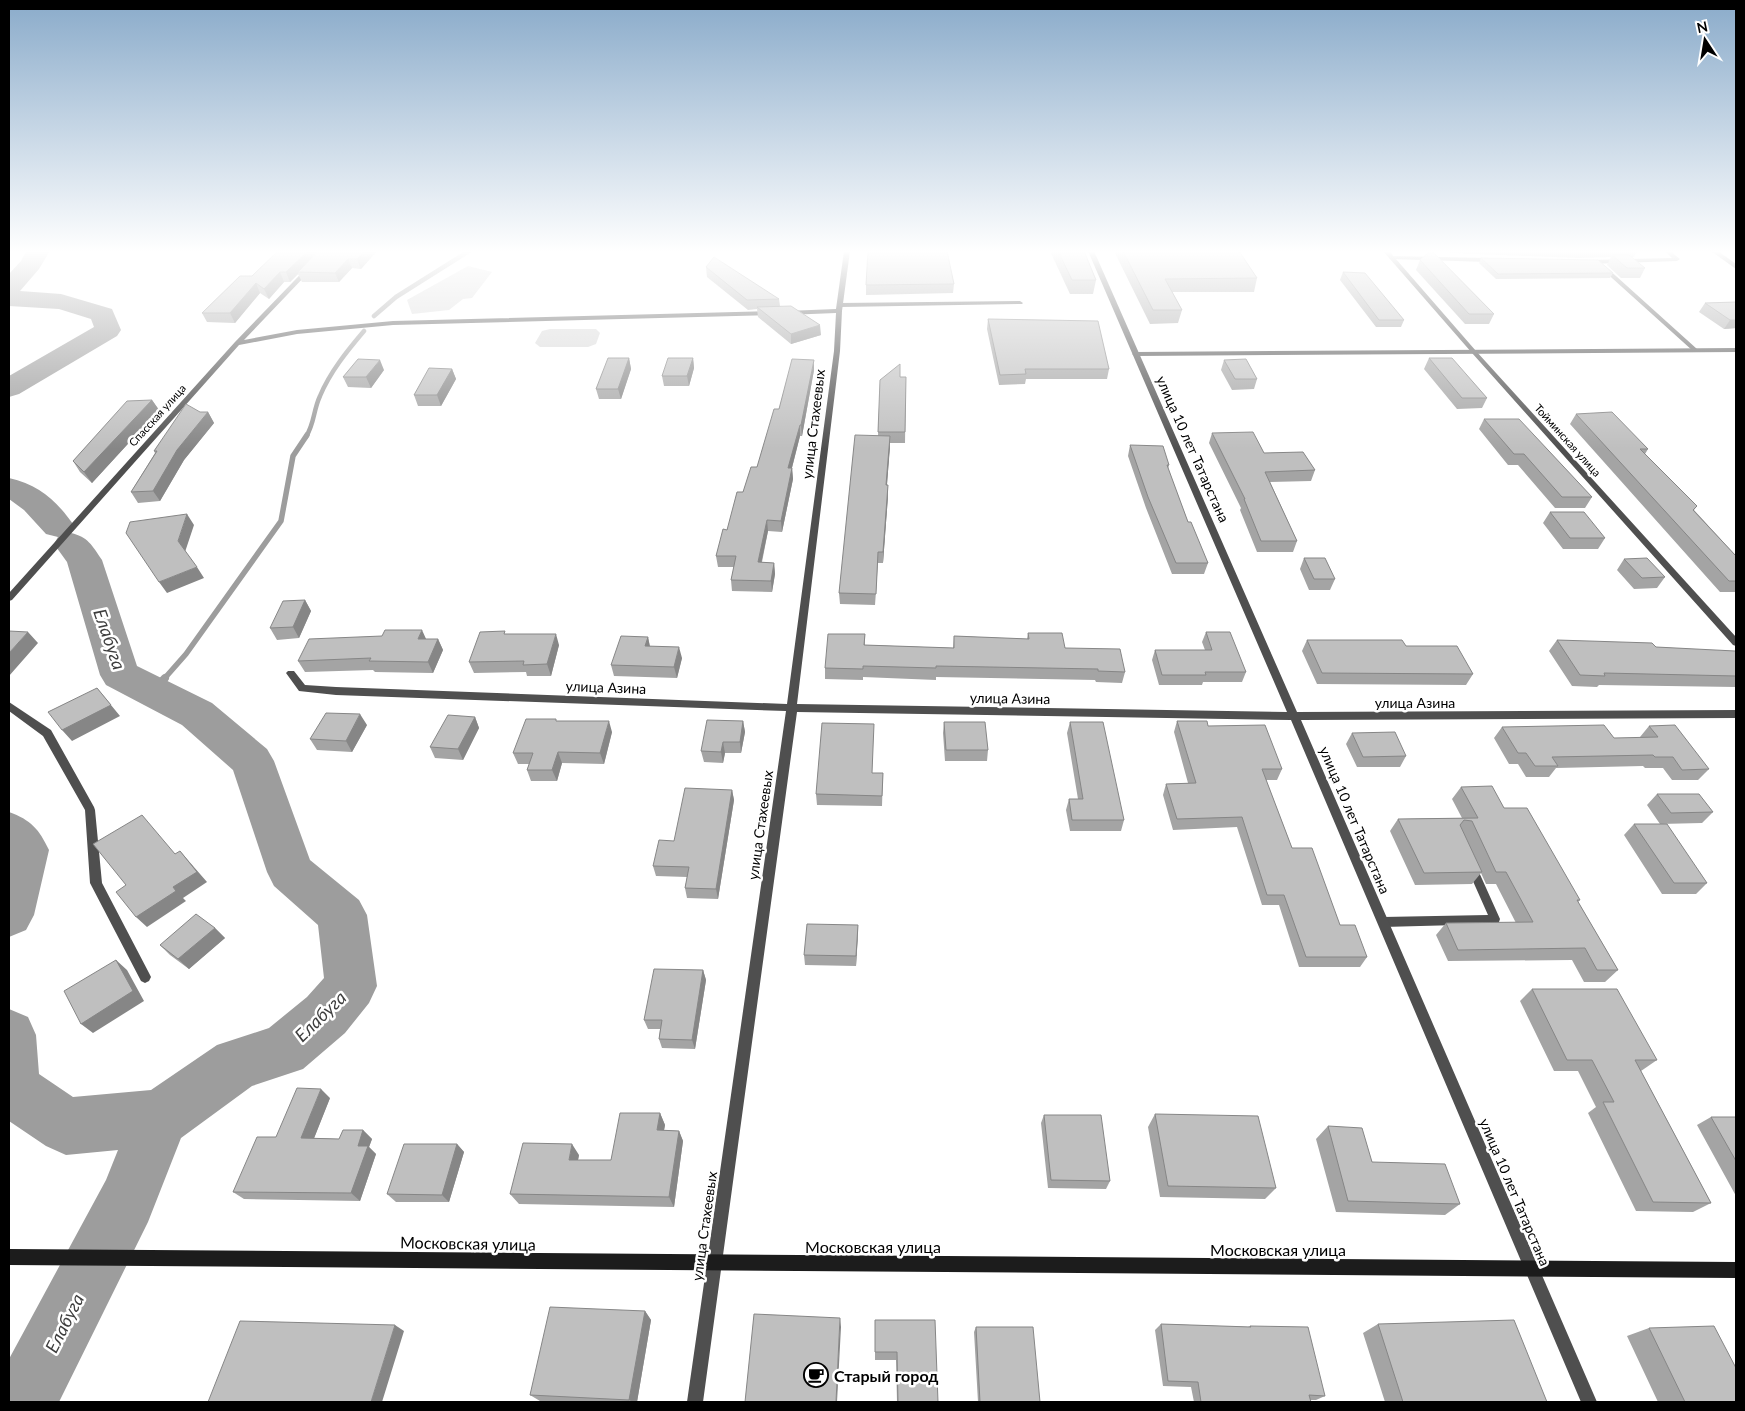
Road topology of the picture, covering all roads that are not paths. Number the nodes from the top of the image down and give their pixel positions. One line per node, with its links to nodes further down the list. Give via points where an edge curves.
1 (262, 317): 7 (street, Спасская улица)
2 (576, 317): 7 (street, via 393,323 296,332)
3 (840, 317): 16 (street, улица Стахеевых)
4 (1119, 317): 11 (street, улица 10 лет Татарстана)
5 (1443, 317): 10 (street, Тойминская улица)
6 (1658, 317): 8 (lane)
7 (237, 343): 12 (street, Спасская улица)
8 (1695, 350): 9 (street); 10 (street)
9 (1736, 350)
10 (1474, 352): 11 (street); 13 (street, Тойминская улица)
11 (1135, 354): 18 (street, улица 10 лет Татарстана)
12 (9, 598)
13 (1736, 643)
14 (291, 673): 16 (street, улица Азина, via 302,688 336,691)
15 (9, 706): 21 (street, via 47,733 90,810 96,883)
16 (792, 708): 18 (street, улица Азина); 23 (street, улица Стахеевых)
17 (1736, 714): 18 (street, улица Азина)
18 (1294, 716): 20 (street, улица 10 лет Татарстана)
19 (1469, 862): 20 (lane, via 1496,919)
20 (1383, 922): 24 (street, улица 10 лет Татарстана)
21 (145, 977)
22 (9, 1257): 23 (main road, Московская улица)
23 (714, 1263): 24 (main road, Московская улица); 26 (street, улица Стахеевых)
24 (1531, 1268): 25 (main road, Московская улица); 27 (street, улица 10 лет Татарстана)
25 (1736, 1270)
26 (695, 1402)
27 (1589, 1402)

